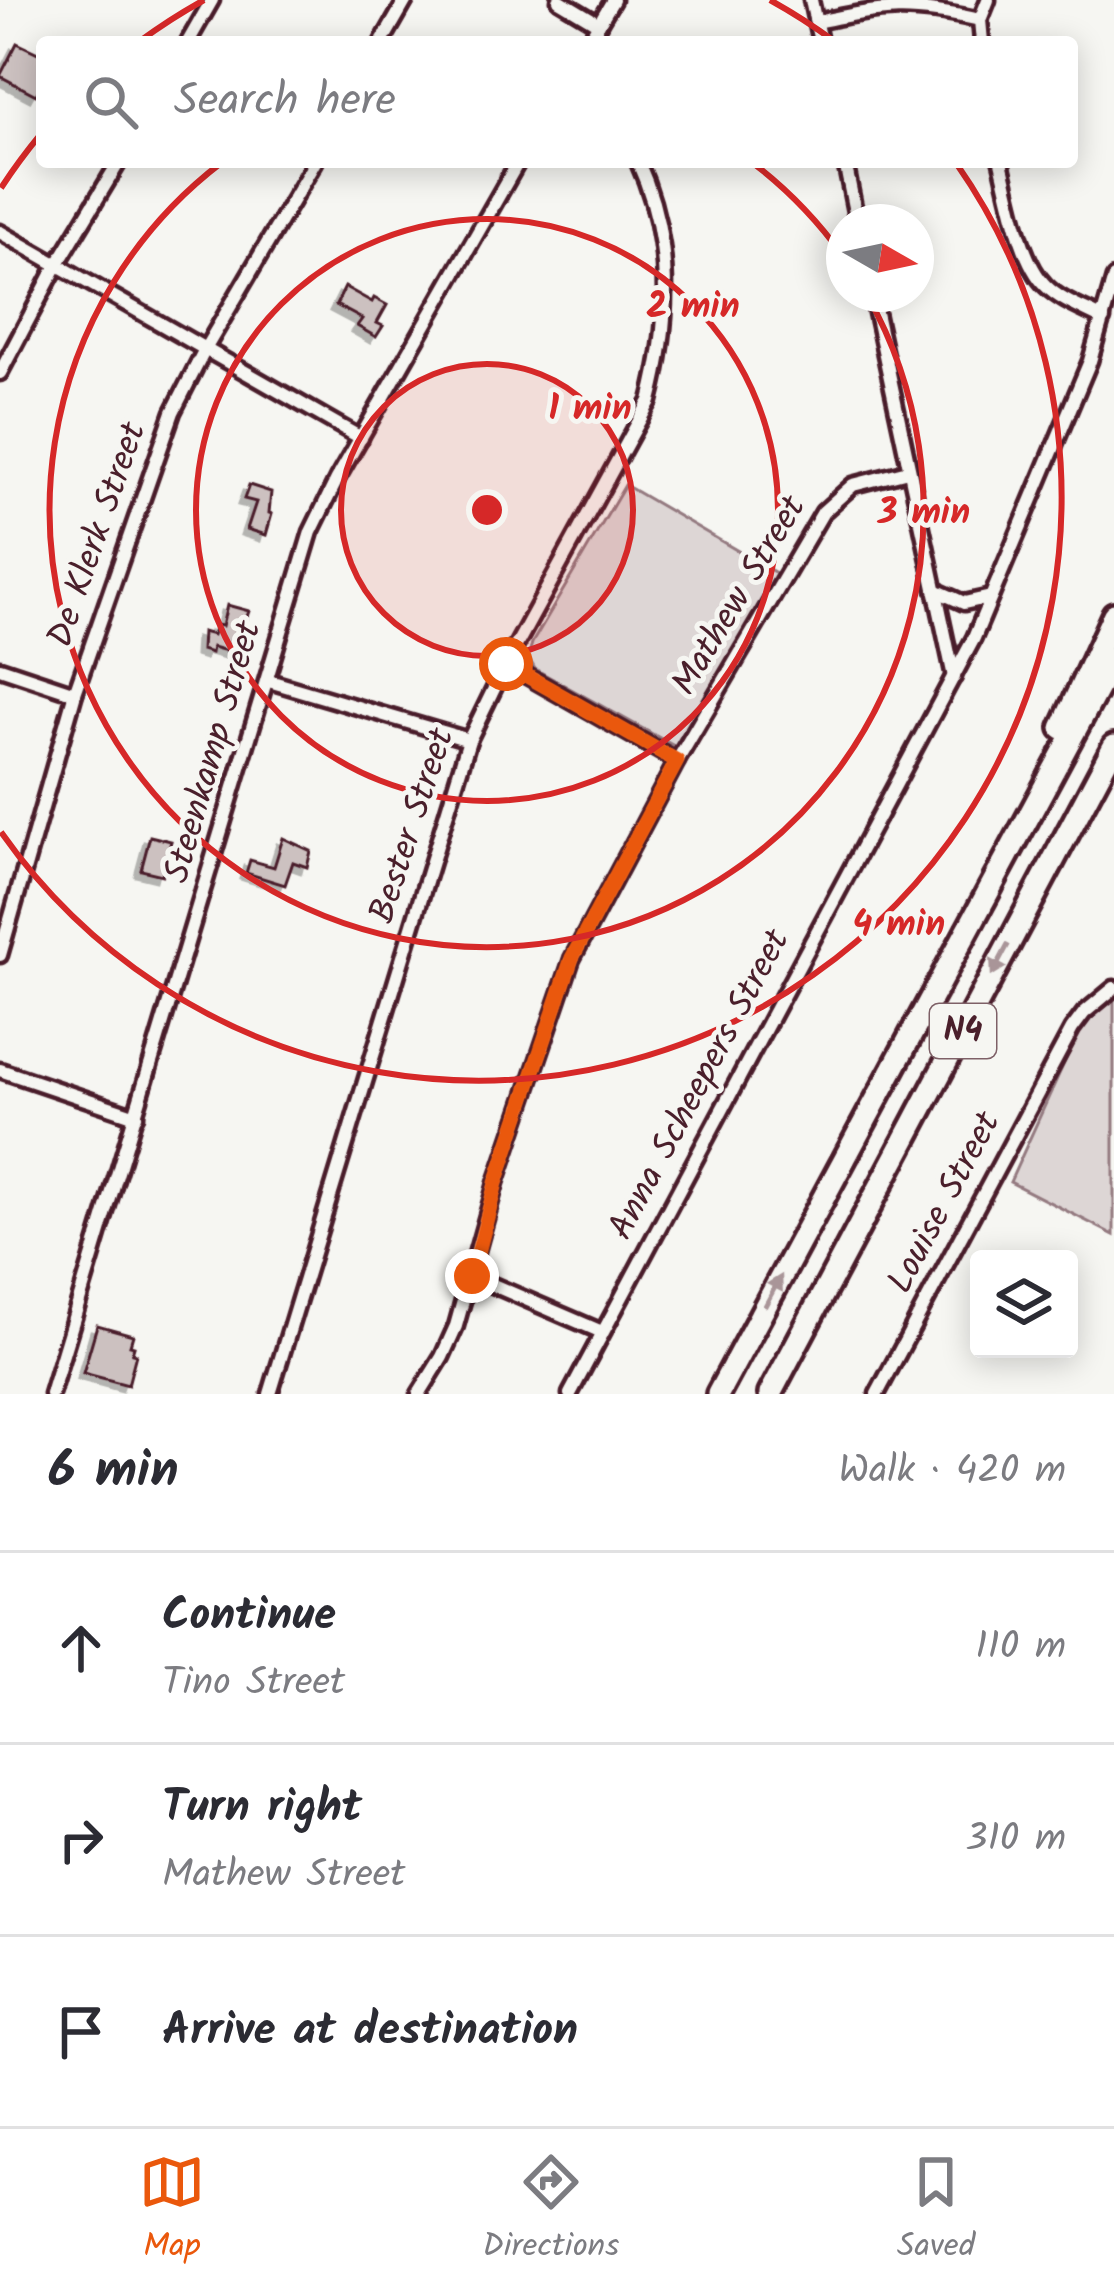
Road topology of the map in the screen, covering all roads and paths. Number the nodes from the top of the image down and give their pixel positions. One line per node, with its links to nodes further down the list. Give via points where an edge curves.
1 (212, 0): 10 (street)
2 (406, 0): 11 (street)
3 (559, 0): 9 (street)
4 (613, 0): 9 (street)
5 (811, 0): 8 (street)
6 (988, 0): 7 (street)
7 (980, 20): 8 (street, via 905,7); 14 (street)
8 (816, 22): 13 (street)
9 (599, 24): 12 (street)
10 (191, 36)
11 (385, 36)
12 (592, 36)
13 (819, 36)
14 (981, 36)
15 (115, 168): 23 (street)
16 (311, 168): 27 (street, De Klerk Street)
17 (515, 168): 29 (street, Steenkamp Street)
18 (640, 168): 35 (street, Bester Street, via 668,291 650,400)
19 (846, 168): 21 (street)
20 (1003, 168): 26 (street, via 1039,278)
21 (853, 204)
22 (0, 232): 23 (street)
23 (57, 265): 27 (street); 28 (street)
24 (1114, 278): 26 (street, Anna Scheepers Street)
25 (876, 312): 30 (street)
26 (1103, 319): 32 (street, Anna Scheepers Street)
27 (204, 351): 29 (street); 39 (street, De Klerk Street, via 173,412)
28 (0, 373)
29 (361, 438): 38 (street, Steenkamp Street, via 311,532)
30 (908, 471): 31 (street); 42 (street, Mathew Street, via 853,484 831,502)
31 (934, 589): 32 (street, via 964,603); 37 (street)
32 (992, 597): 37 (street, Anna Scheepers Street)
33 (1114, 614): 44 (highway)
34 (1114, 658): 44 (highway, N4)
35 (506, 664): 40 (street, Bester Street); 42 (street)
36 (0, 668): 39 (street)
37 (954, 677): 51 (street, Anna Scheepers Street)
38 (269, 681): 40 (street); 49 (street, Steenkamp Street)
39 (75, 693): 46 (street, De Klerk Street)
40 (470, 740): 53 (street, Bester Street)
41 (1114, 746): 45 (highway, N4)
42 (677, 761): 50 (street, Mathew Street, via 572,958)
43 (1114, 761): 45 (highway)
44 (997, 877): 56 (highway, N4, one-way to 44)
45 (1030, 904): 57 (highway, N4, one-way to 57)
46 (0, 955)
47 (1114, 988): 58 (street, Louise Street, via 1072,1029)
48 (0, 1070): 49 (street)
49 (136, 1116): 52 (street, Steenkamp Street)
50 (472, 1276): 51 (street); 54 (street, Mathew Street, via 442,1358)
51 (602, 1332): 55 (street, Anna Scheepers Street)
52 (51, 1394)
53 (270, 1394)
54 (419, 1394)
55 (570, 1394)
56 (718, 1394)
57 (770, 1394)
58 (877, 1394)

